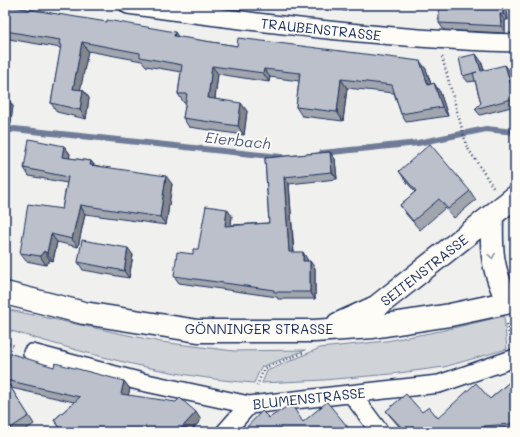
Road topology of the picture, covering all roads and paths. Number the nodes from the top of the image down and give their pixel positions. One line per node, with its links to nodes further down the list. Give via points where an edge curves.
1 (128, 5): 2 (street, TRAUBENSTRASSE, via 263,24)
2 (438, 40): 3 (street, TRAUBENSTRASSE); 4 (path, via 467,147)
3 (515, 43)
4 (504, 207): 6 (main road, one-way to 6, via 491,254 497,277); 7 (main road, SEITENSTRASSE, via 376,307)
5 (5, 293): 7 (main road, GÖNNINGER STRASSE, via 84,313 198,331)
6 (512, 308): 7 (main road, GÖNNINGER STRASSE, via 373,327); 8 (path, via 506,324)
7 (324, 330)
8 (513, 350): 11 (street, BLUMENSTRASSE, via 439,384)
9 (309, 351): 12 (path, via 264,368)
10 (32, 353): 12 (street, BLUMENSTRASSE, via 142,382)
11 (352, 394): 12 (street, BLUMENSTRASSE); 14 (street)
12 (249, 405): 13 (street)
13 (225, 432)
14 (380, 432)

